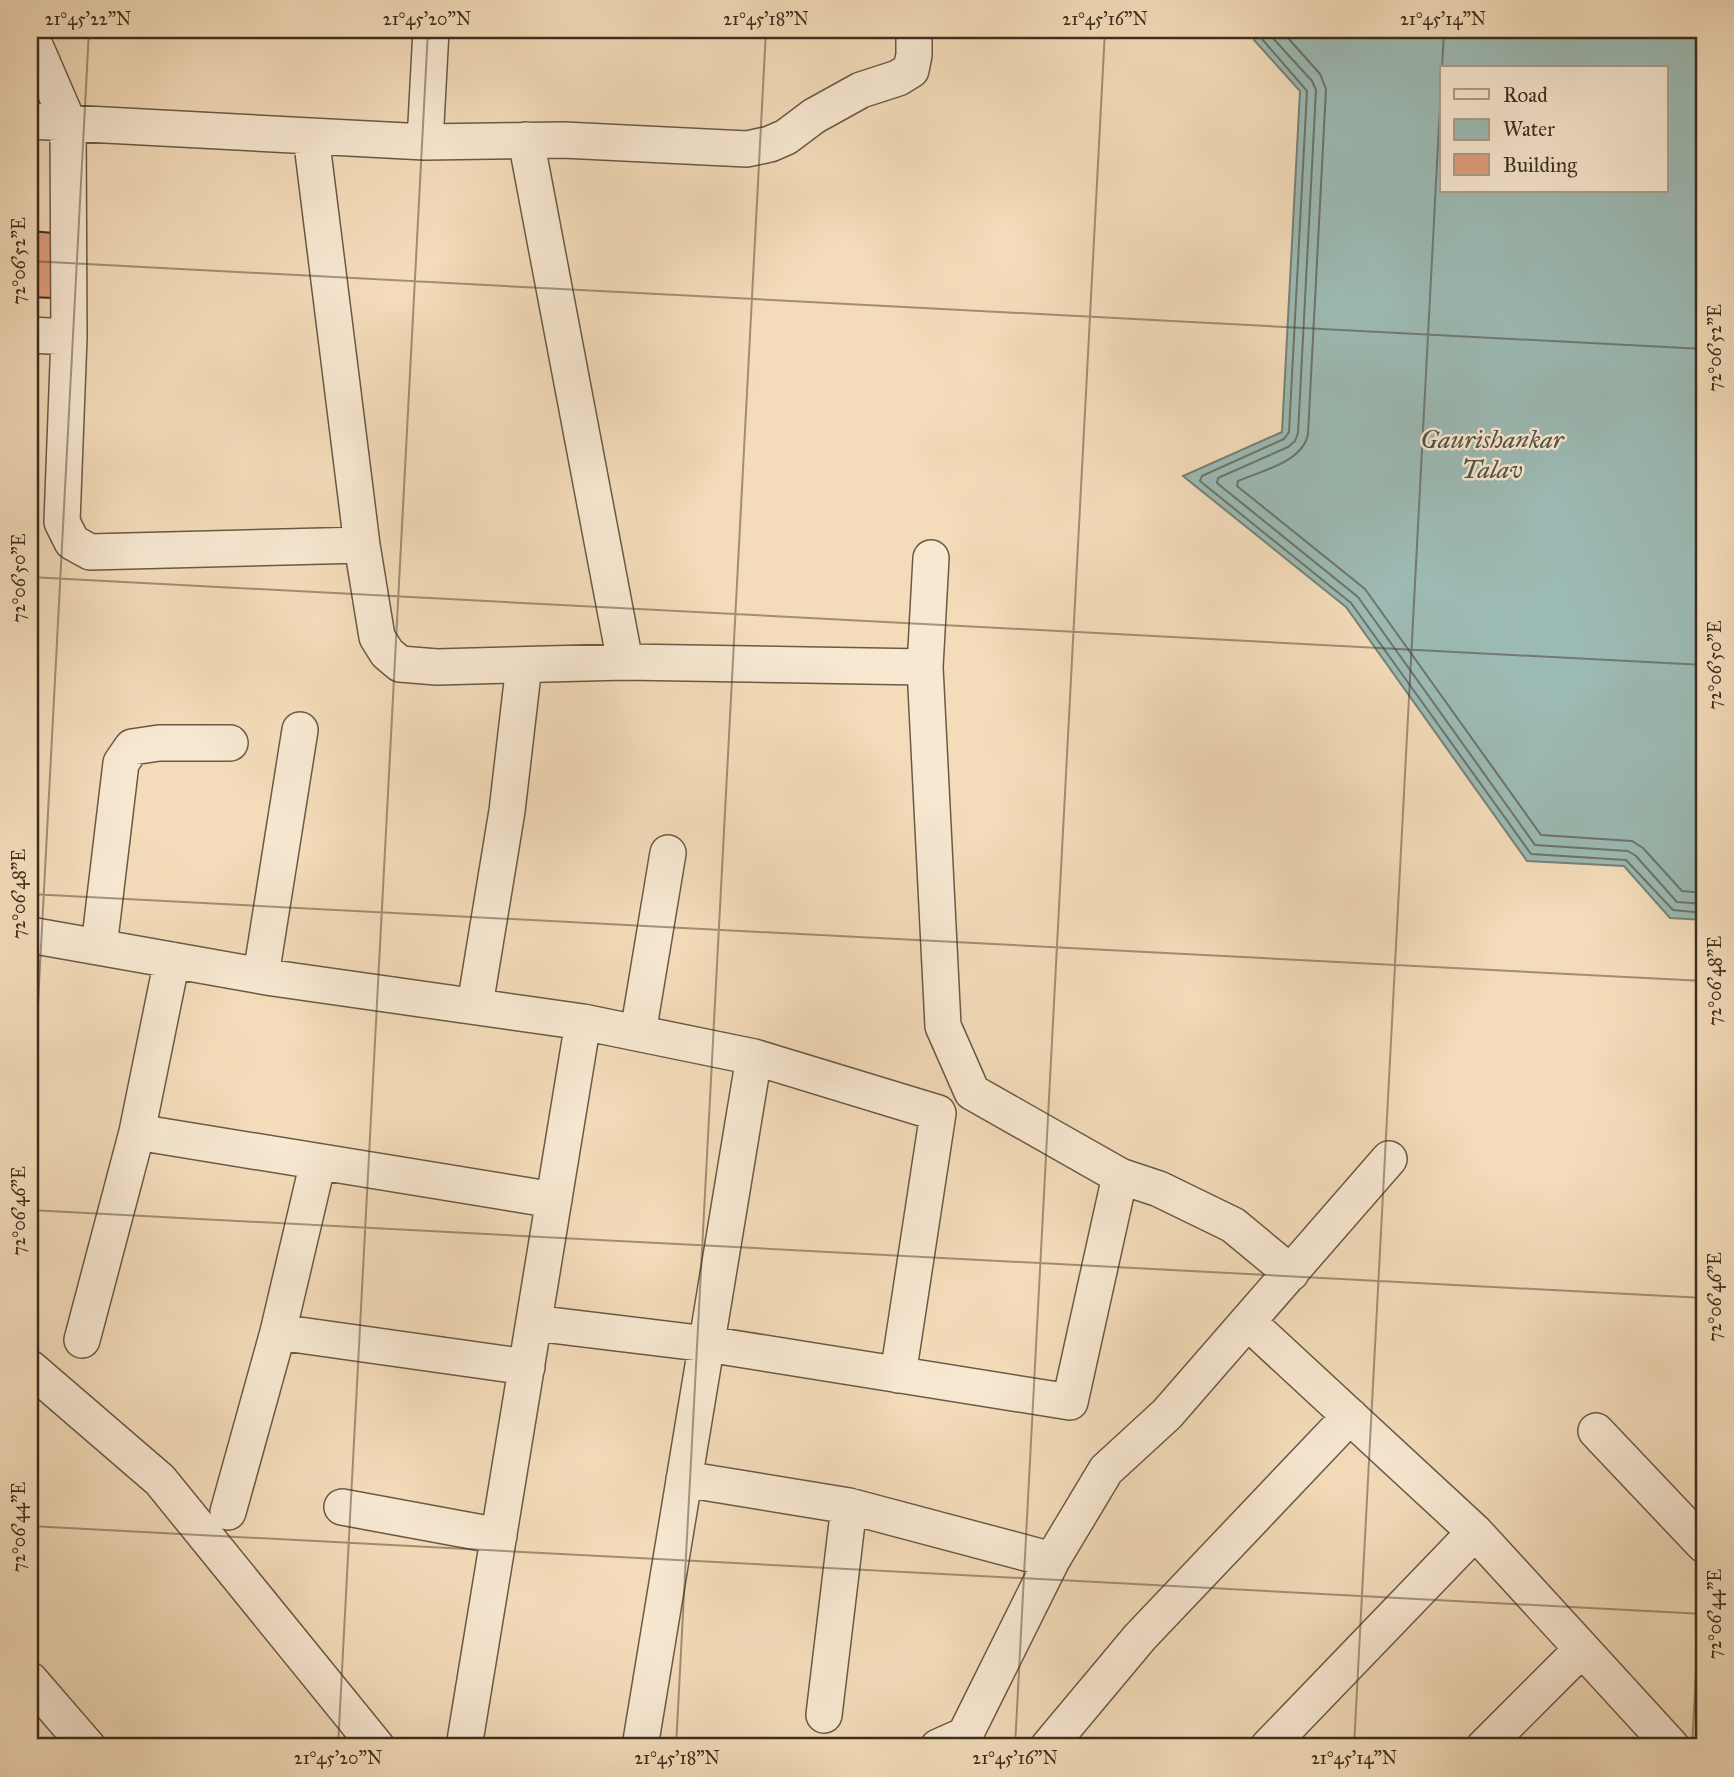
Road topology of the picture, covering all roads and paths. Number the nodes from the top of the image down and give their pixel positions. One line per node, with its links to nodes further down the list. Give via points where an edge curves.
1 (431, 30): 8 (street)
2 (914, 30): 7 (street, via 911,70 861,90 770,144 747,149)
3 (30, 34): 5 (street)
4 (30, 121): 5 (street)
5 (68, 122): 6 (street); 10 (street)
6 (311, 136): 8 (street); 11 (street)
7 (526, 140): 8 (street); 13 (street)
8 (425, 142)
9 (30, 335): 10 (street)
10 (69, 337): 11 (street, via 62,523 72,542 90,552)
11 (362, 545): 14 (street, via 377,637 400,664)
12 (931, 558): 15 (street)
13 (625, 662): 14 (street); 15 (street)
14 (524, 665): 23 (street, via 507,811)
15 (926, 667): 30 (street, via 943,1026 972,1092)
16 (300, 730): 22 (street)
17 (230, 743): 20 (street, via 132,747 121,763)
18 (668, 853): 25 (street)
19 (30, 934): 20 (street)
20 (99, 947): 21 (street)
21 (172, 960): 22 (street); 27 (street)
22 (261, 975): 23 (street)
23 (475, 1005): 24 (street)
24 (583, 1022): 25 (street); 31 (street)
25 (638, 1033): 26 (street)
26 (754, 1056): 37 (street); 39 (street, via 938,1113)
27 (137, 1132): 29 (street); 36 (street)
28 (1389, 1159): 32 (street)
29 (318, 1162): 31 (street); 35 (street)
30 (1119, 1176): 32 (street, via 1159,1189 1233,1225); 39 (street, via 1070,1402)
31 (554, 1200): 34 (street)
32 (1291, 1273): 33 (street)
33 (1249, 1323): 41 (street); 50 (street, via 1167,1414 1106,1470)
34 (534, 1324): 37 (street); 38 (street)
35 (278, 1332): 38 (street); 46 (street)
36 (82, 1340)
37 (706, 1344): 39 (street); 43 (street)
38 (527, 1367): 48 (street)
39 (898, 1375)
40 (33, 1378): 56 (street, via 160,1480)
41 (1350, 1416): 47 (street); 59 (street, via 1140,1637)
42 (1596, 1431): 49 (street)
43 (684, 1479): 44 (street); 58 (street)
44 (849, 1506): 50 (street); 53 (street)
45 (342, 1507): 48 (street)
46 (228, 1512)
47 (1475, 1532): 51 (street); 60 (street)
48 (499, 1536): 57 (street)
49 (1704, 1545)
50 (1052, 1560): 54 (street)
51 (1582, 1649): 61 (street); 62 (street)
52 (30, 1680): 55 (street)
53 (824, 1715)
54 (959, 1743)
55 (88, 1747)
56 (377, 1747)
57 (464, 1747)
58 (640, 1747)
59 (1048, 1747)
60 (1268, 1747)
61 (1485, 1747)
62 (1672, 1747)

